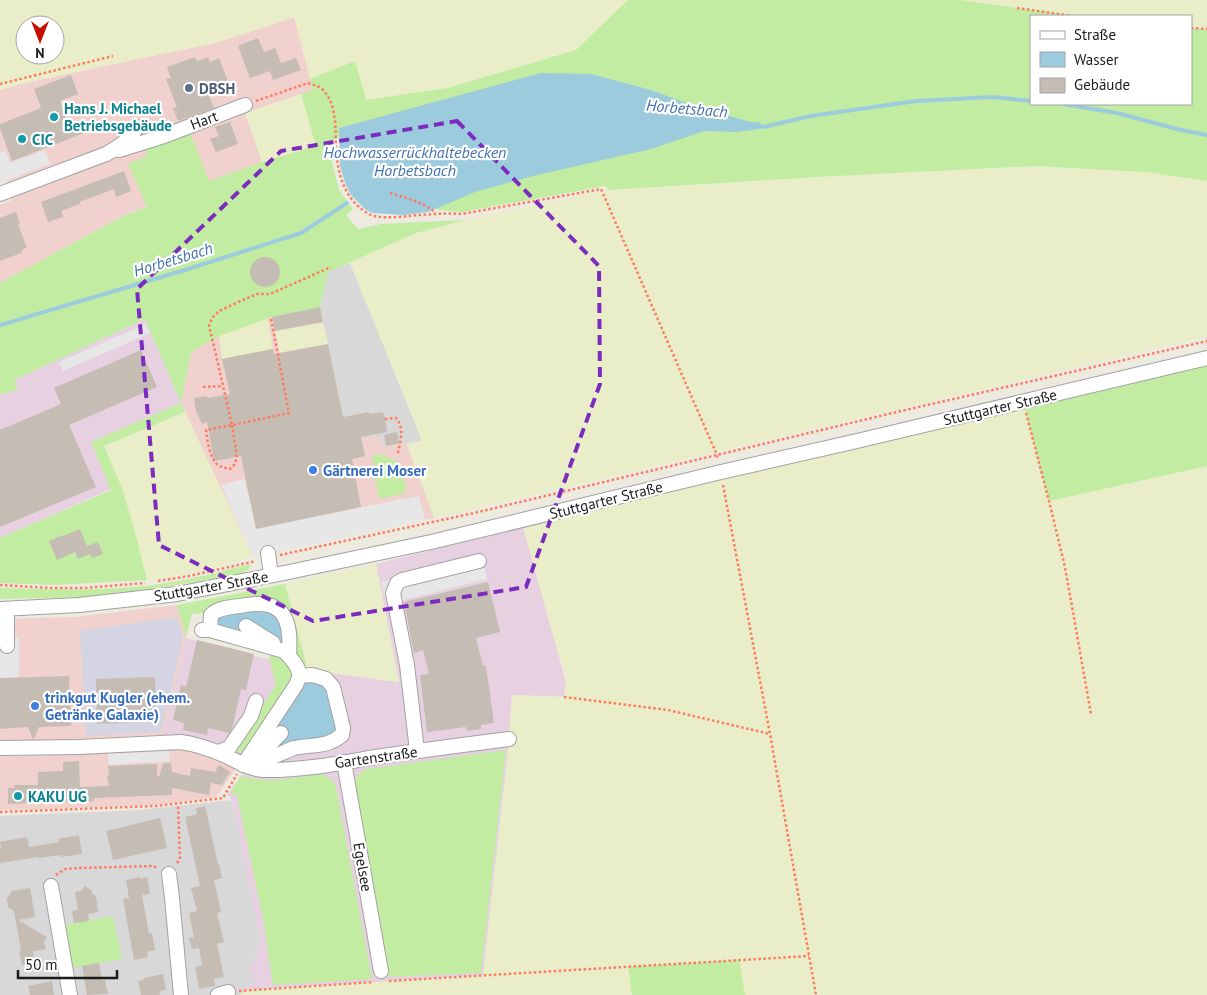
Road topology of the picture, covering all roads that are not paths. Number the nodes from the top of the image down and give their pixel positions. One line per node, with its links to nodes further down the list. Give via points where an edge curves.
1 (245, 105): 3 (street, Hart)
2 (137, 127): 3 (street, Hart, via 126,141)
3 (106, 154): 4 (street, Hart)
4 (0, 194)
5 (1207, 358): 8 (street, Stuttgarter Straße, via 431,542)
6 (268, 556): 8 (street)
7 (480, 561): 18 (street, via 402,580 392,593 408,665)
8 (271, 575): 9 (street, Stuttgarter Straße, via 176,594 79,606)
9 (3, 609): 11 (street)
10 (246, 626): 12 (street)
11 (7, 646)
12 (284, 652): 12 (street, via 290,633 281,611 274,606 253,604 226,608 211,615 206,630); 13 (street, via 297,667)
13 (299, 676): 20 (street); 20 (street, via 326,679 333,687 342,735 323,745 293,748 266,758)
14 (256, 701): 19 (street, via 251,716 229,748)
15 (280, 733): 20 (street)
16 (509, 739): 18 (street, Gartenstraße)
17 (0, 748): 19 (street, Gartenstraße, via 181,742)
18 (417, 751): 21 (street, Gartenstraße)
19 (218, 752): 20 (street, Gartenstraße)
20 (250, 759): 21 (street, Gartenstraße, via 261,770)
21 (344, 762): 24 (street, Egelsee)
22 (169, 874): 26 (street)
23 (52, 886): 25 (street)
24 (380, 978)
25 (70, 995)
26 (181, 995)

